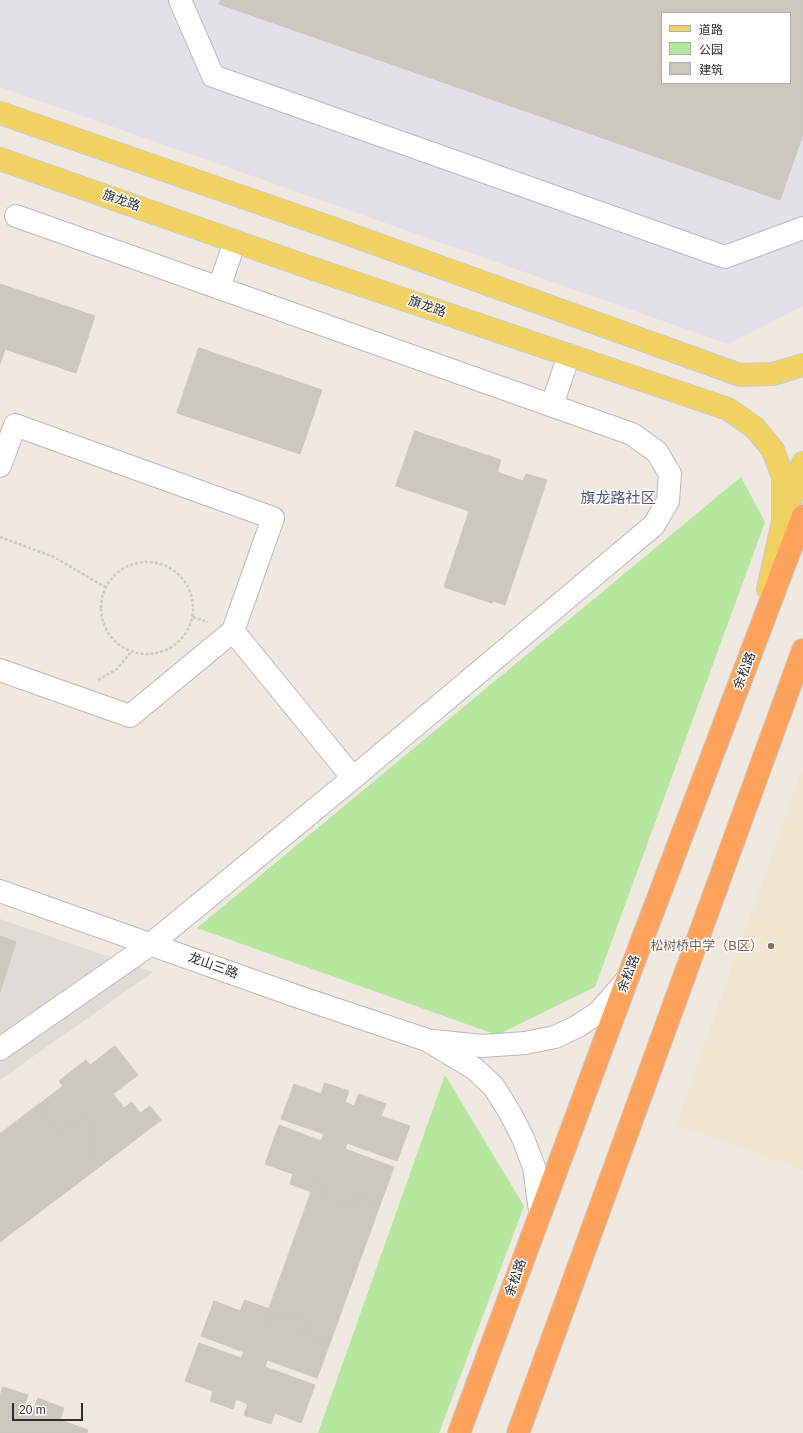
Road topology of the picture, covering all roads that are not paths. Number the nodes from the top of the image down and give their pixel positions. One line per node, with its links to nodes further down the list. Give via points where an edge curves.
1 (180, 0): 5 (street, via 213,76 725,257)
2 (0, 113): 9 (main road, via 329,227 740,375 773,374)
3 (0, 159): 6 (main road, 旗龙路)
4 (16, 216): 7 (street)
5 (803, 228)
6 (235, 241): 7 (street); 8 (main road, 旗龙路)
7 (218, 288): 10 (street)
8 (569, 355): 10 (street); 13 (main road, 旗龙路, via 728,410 755,428 773,450)
9 (803, 365)
10 (552, 405): 17 (street, via 632,434 657,452 670,474 668,501 654,525)
11 (803, 463): 13 (main road)
12 (0, 466): 14 (street, via 15,425 273,518)
13 (793, 518): 20 (highway, 余松路, via 759,634)
14 (233, 631): 16 (street, via 130,716); 17 (street)
15 (803, 650): 25 (highway)
16 (0, 670)
17 (353, 778): 19 (street)
18 (0, 891): 19 (street, 龙山三路)
19 (151, 944): 21 (street, 龙山三路); 22 (street)
20 (627, 980): 21 (street, via 599,1012 555,1037 525,1043 482,1046); 23 (highway, 余松路)
21 (427, 1040): 23 (street, via 475,1069 494,1087 522,1136 534,1167)
22 (0, 1049)
23 (540, 1211): 24 (highway, 余松路)
24 (459, 1433)
25 (518, 1433)

